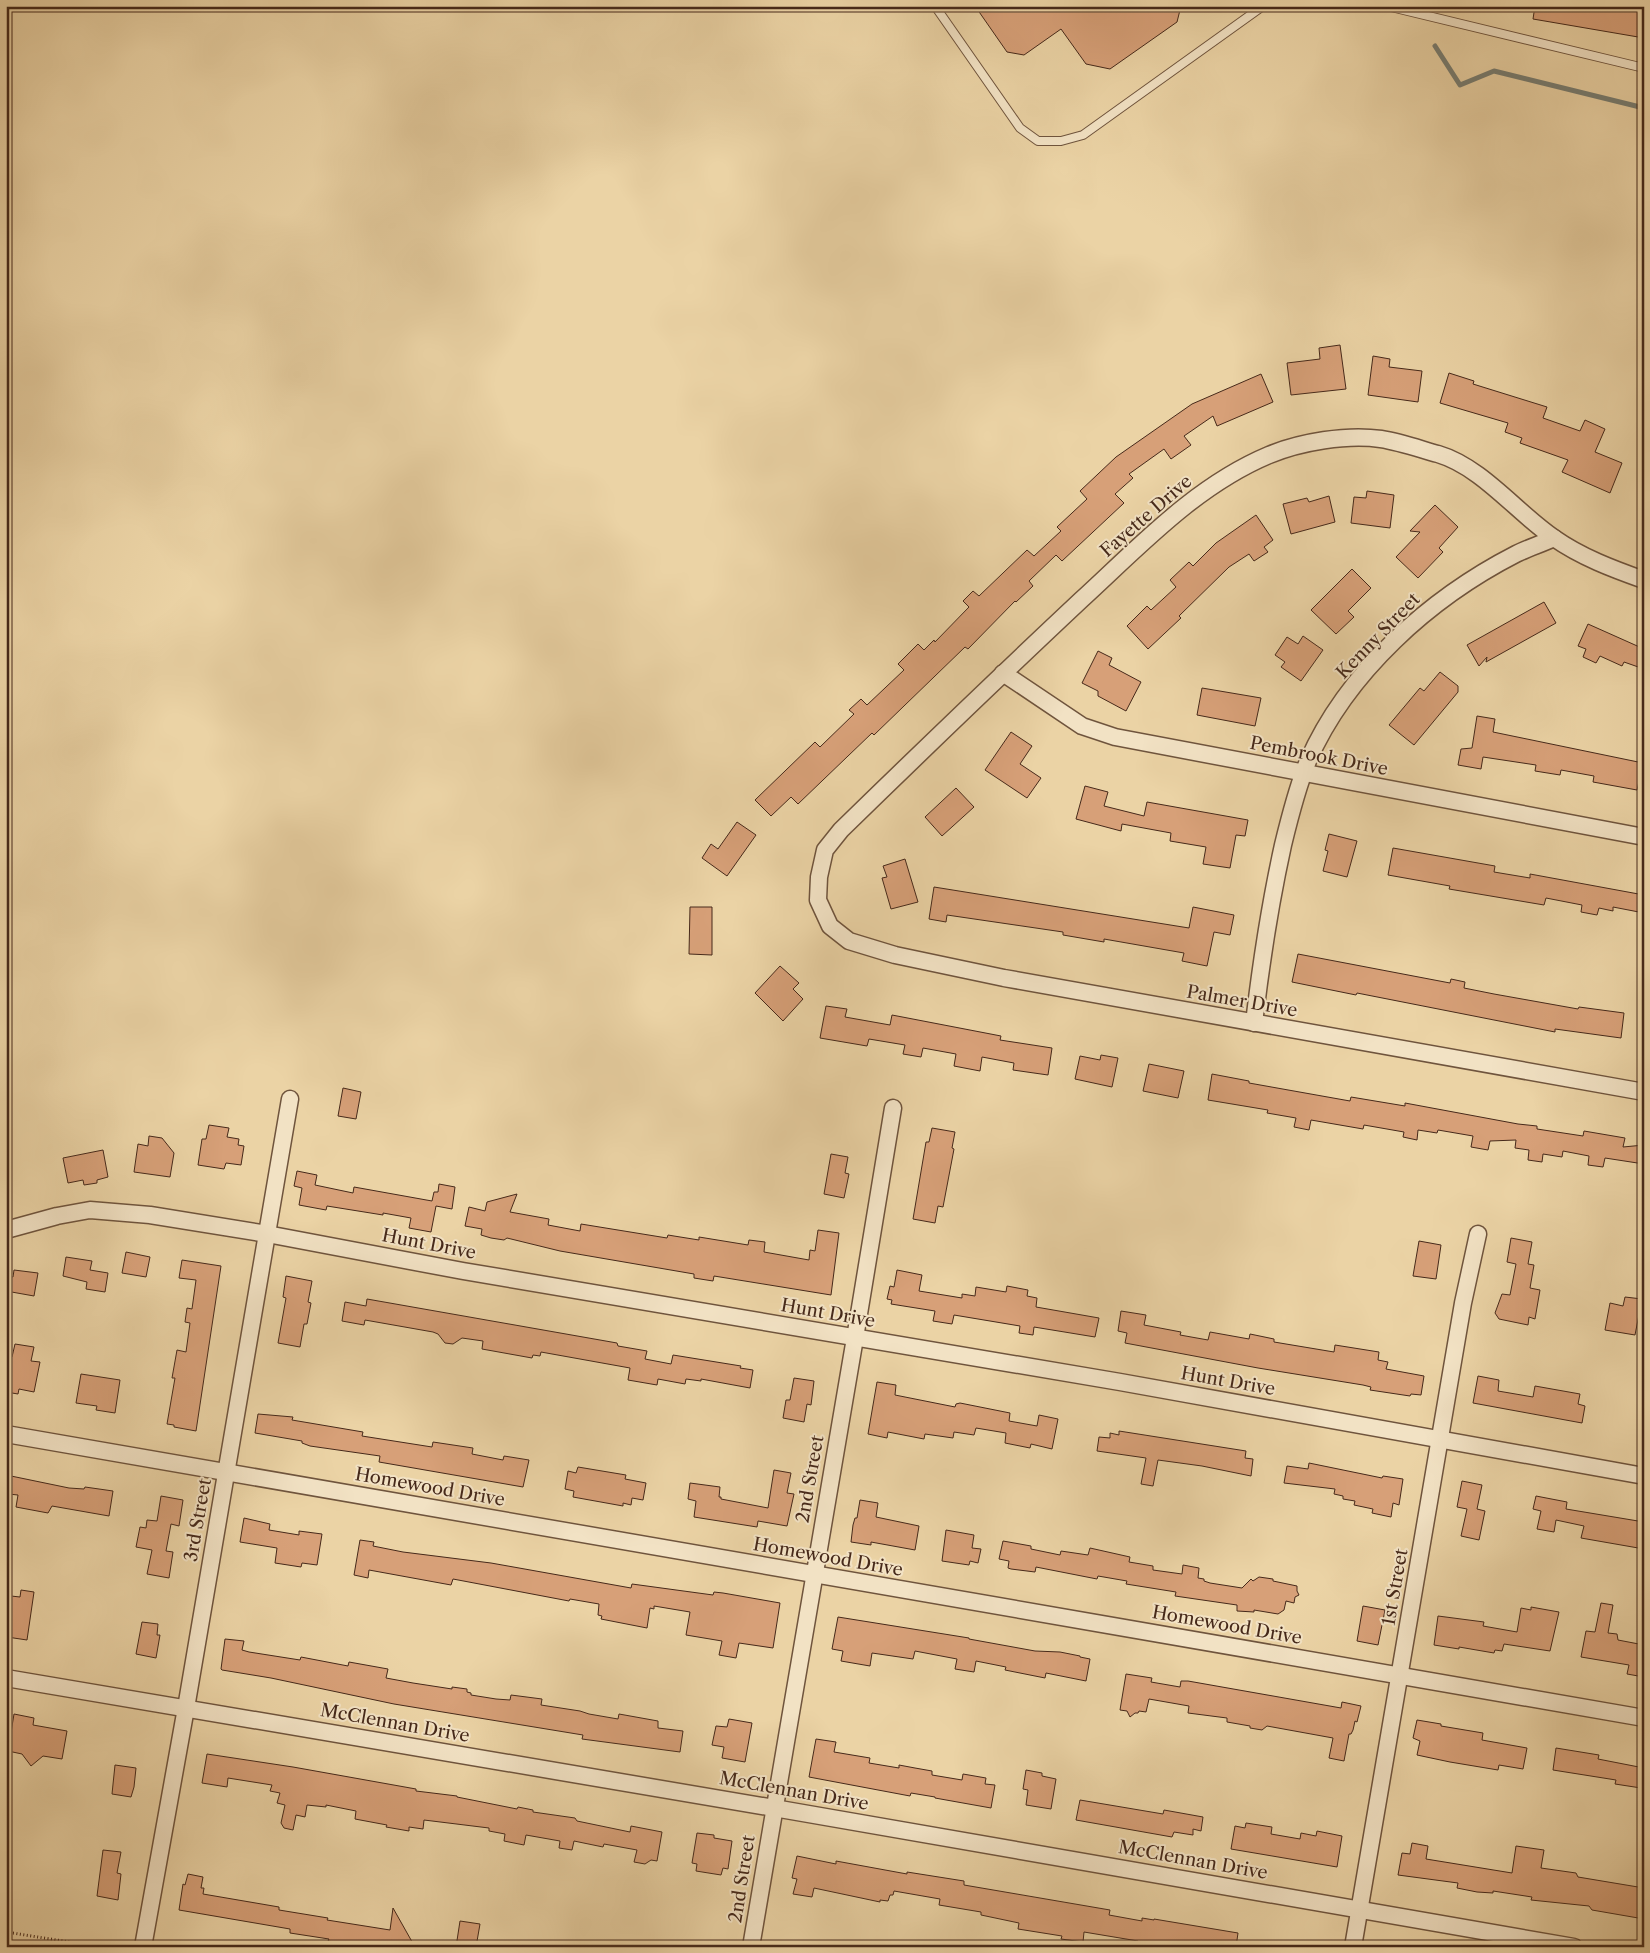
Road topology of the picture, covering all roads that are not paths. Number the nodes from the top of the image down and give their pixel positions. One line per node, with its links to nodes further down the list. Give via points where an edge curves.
1 (935, 6): 2 (lane, via 1020,128 1038,141 1061,141 1083,136)
2 (1263, 6)
3 (1387, 6): 4 (lane)
4 (1644, 68)
5 (1554, 538): 6 (street, Fayette Drive, via 1606,566); 7 (street, Fayette Drive, via 1481,478 1442,455 1382,439 1357,437 1304,444 1269,455 1222,479 1167,520); 8 (street, Kenny Street, via 1469,580 1420,616 1360,677 1331,720)
6 (1644, 580)
7 (1003, 673): 8 (street, Pembrook Drive, via 1082,726 1115,737); 10 (street, Fayette Drive, via 841,830 825,850 818,900 830,926)
8 (1304, 773): 9 (street, Pembrook Drive); 11 (street, Kenny Street, via 1274,885)
9 (1644, 837)
10 (838, 933): 11 (street, Palmer Drive, via 849,940 895,955)
11 (1254, 1023): 12 (street, Palmer Drive)
12 (1644, 1092)
13 (290, 1099): 16 (street, 3rd Street)
14 (893, 1108): 18 (street, 2nd Street)
15 (6, 1230): 16 (street, Hunt Drive, via 90,1210 150,1215)
16 (268, 1234): 18 (street, Hunt Drive, via 473,1273); 21 (street, 3rd Street)
17 (1478, 1234): 20 (street, 1st Street)
18 (856, 1338): 20 (street, Hunt Drive); 23 (street, 2nd Street)
19 (6, 1434): 21 (street, Homewood Drive)
20 (1440, 1440): 22 (street, Hunt Drive); 24 (street, 1st Street)
21 (226, 1471): 23 (street, Homewood Drive); 26 (street, 3rd Street)
22 (1644, 1476)
23 (814, 1575): 24 (street, Homewood Drive); 28 (street, 2nd Street)
24 (1400, 1675): 27 (street, Homewood Drive); 29 (street, 1st Street)
25 (6, 1678): 26 (street, McClennan Drive)
26 (186, 1708): 28 (street, McClennan Drive); 30 (street, 3rd Street)
27 (1644, 1718)
28 (774, 1808): 29 (street, McClennan Drive); 31 (street, 2nd Street)
29 (1359, 1910): 32 (street, 1st Street); 33 (street, McClennan Drive)
30 (143, 1947)
31 (751, 1947)
32 (1353, 1947)
33 (1574, 1947)

